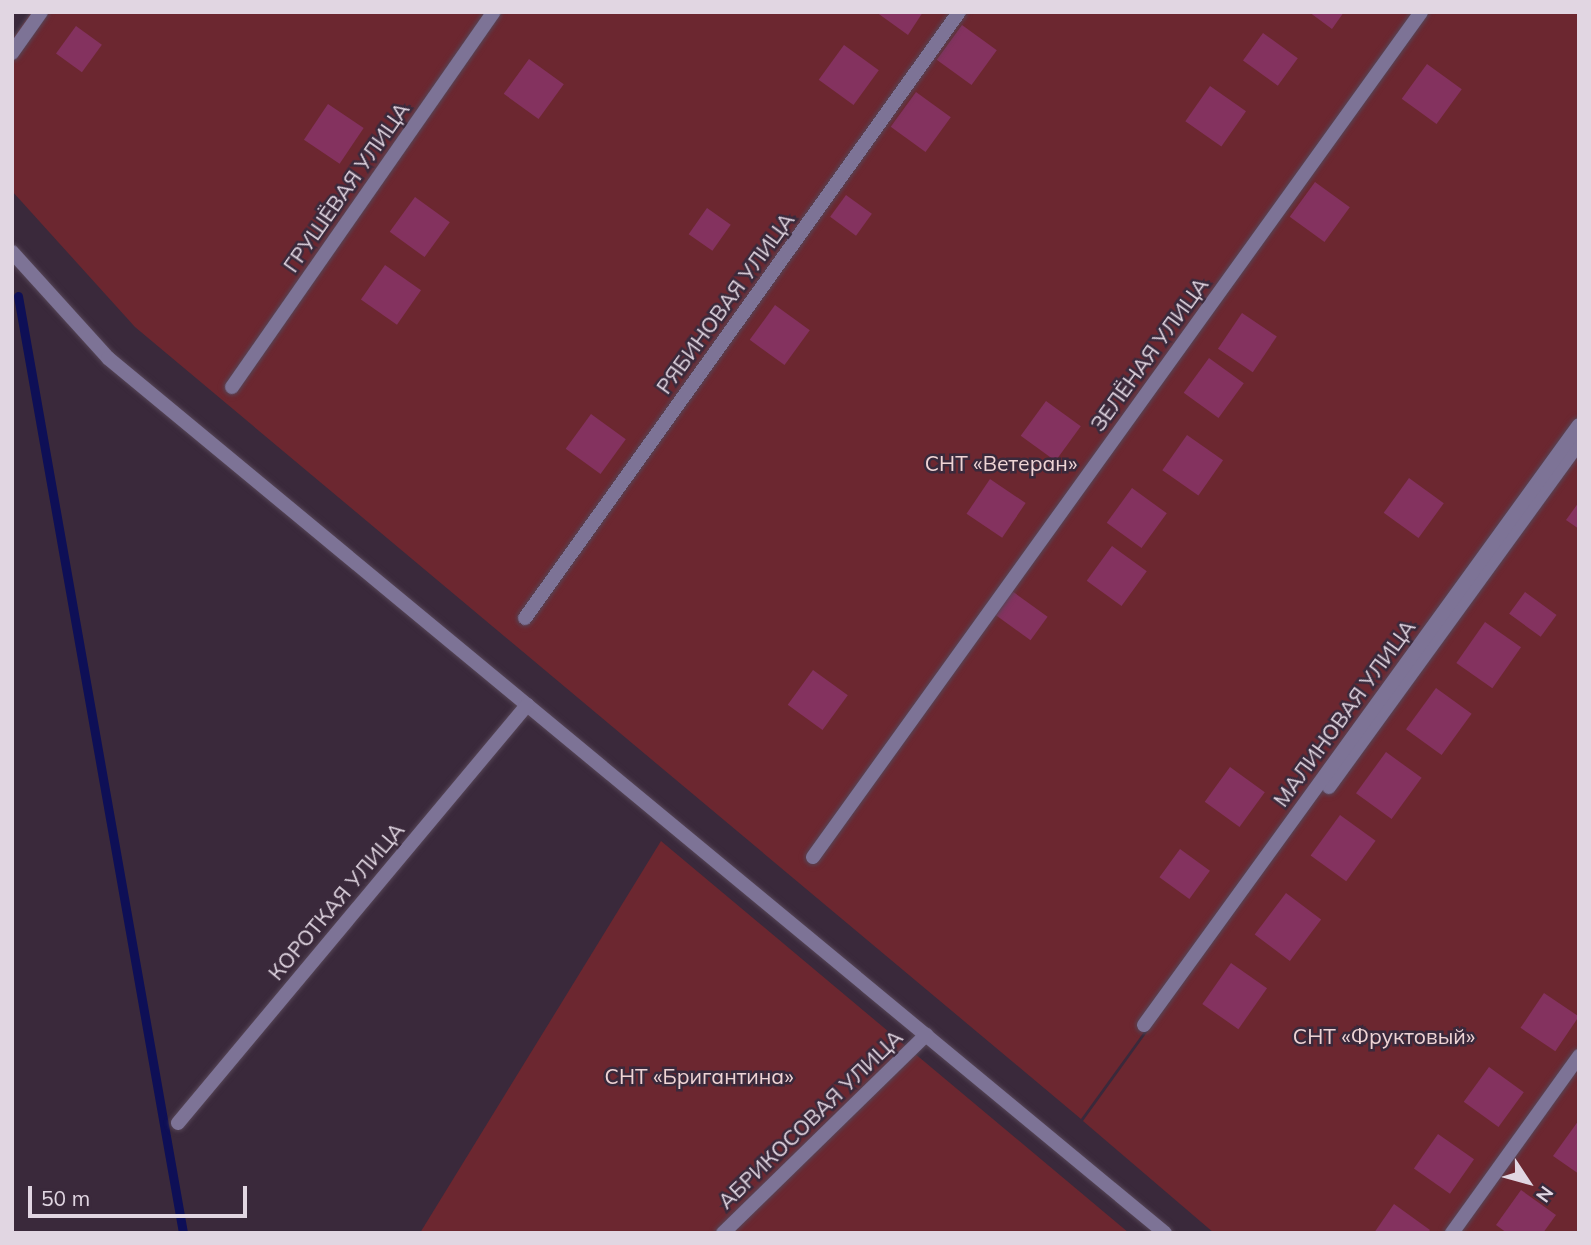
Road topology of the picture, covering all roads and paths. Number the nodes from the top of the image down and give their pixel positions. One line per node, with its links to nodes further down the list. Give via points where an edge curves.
1 (41, 12): 5 (street)
2 (495, 12): 7 (street, ГРУШЁВАЯ УЛИЦА)
3 (960, 12): 10 (street, РЯБИНОВАЯ УЛИЦА)
4 (1421, 12): 12 (street, ЗЕЛЁНАЯ УЛИЦА)
5 (12, 53)
6 (12, 252): 11 (street, via 108,358)
7 (232, 387)
8 (1579, 425): 9 (street, МАЛИНОВАЯ УЛИЦА, via 1148,1029)
9 (1579, 443)
10 (525, 618)
11 (527, 705): 13 (street); 15 (street, КОРОТКАЯ УЛИЦА)
12 (813, 857)
13 (926, 1035): 16 (street, АБРИКОСОВАЯ УЛИЦА); 17 (street)
14 (1579, 1056): 18 (street)
15 (178, 1124)
16 (723, 1233)
17 (1165, 1233)
18 (1452, 1233)

